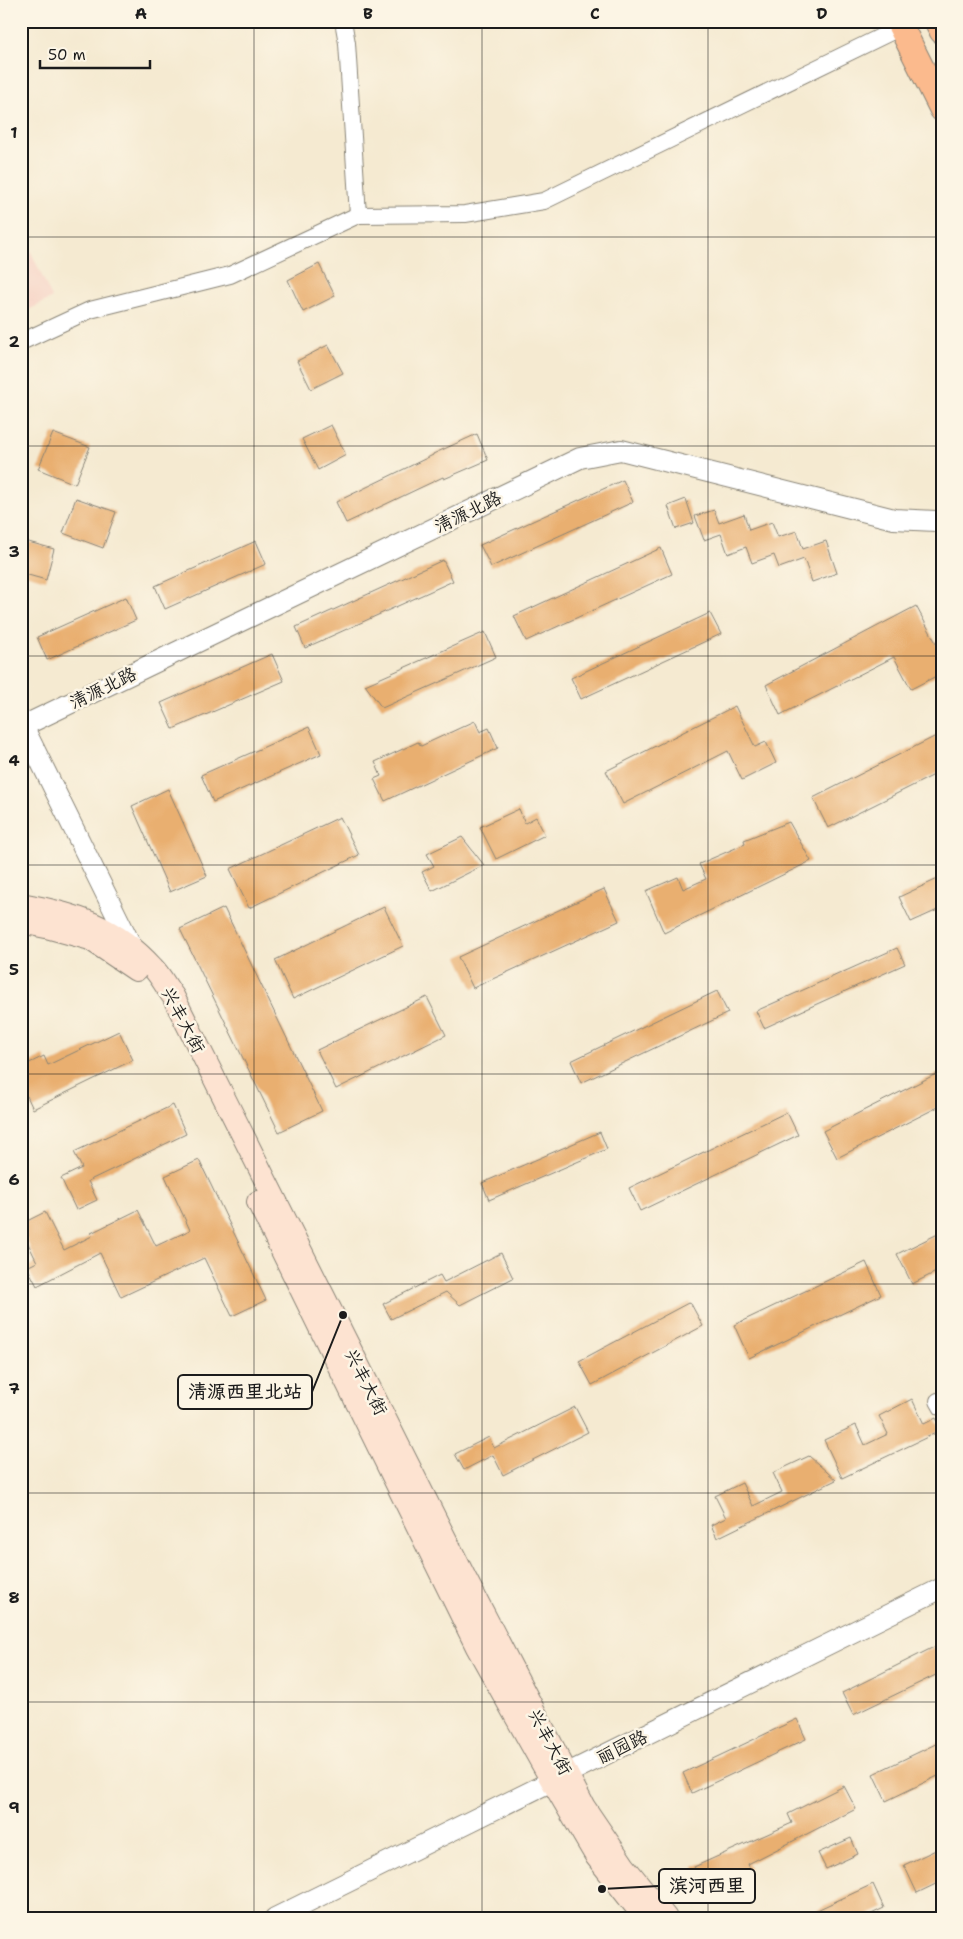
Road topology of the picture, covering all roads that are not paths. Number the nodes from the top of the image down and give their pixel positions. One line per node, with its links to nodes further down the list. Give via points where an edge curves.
1 (343, 21): 6 (street)
2 (937, 21): 4 (main road)
3 (899, 24): 5 (main road); 6 (street, via 544,201 465,214)
4 (942, 31)
5 (942, 109)
6 (358, 215): 7 (street, via 230,275 90,310)
7 (21, 342)
8 (942, 520): 9 (street, 清源北路, via 894,519 621,450 580,458)
9 (22, 727): 12 (street)
10 (21, 904): 12 (main road, 兴丰大街, via 74,915 105,928)
11 (21, 922): 14 (main road, 兴丰大街, via 90,939 136,970 154,993 473,1638)
12 (133, 949): 14 (main road, 兴丰大街, via 154,968 173,996 461,1571)
13 (942, 1588): 14 (street, 丽园路)
14 (559, 1778): 15 (street, 丽园路); 16 (main road, 兴丰大街, via 596,1856); 17 (main road, 兴丰大街)
15 (275, 1918)
16 (645, 1918)
17 (666, 1918)

